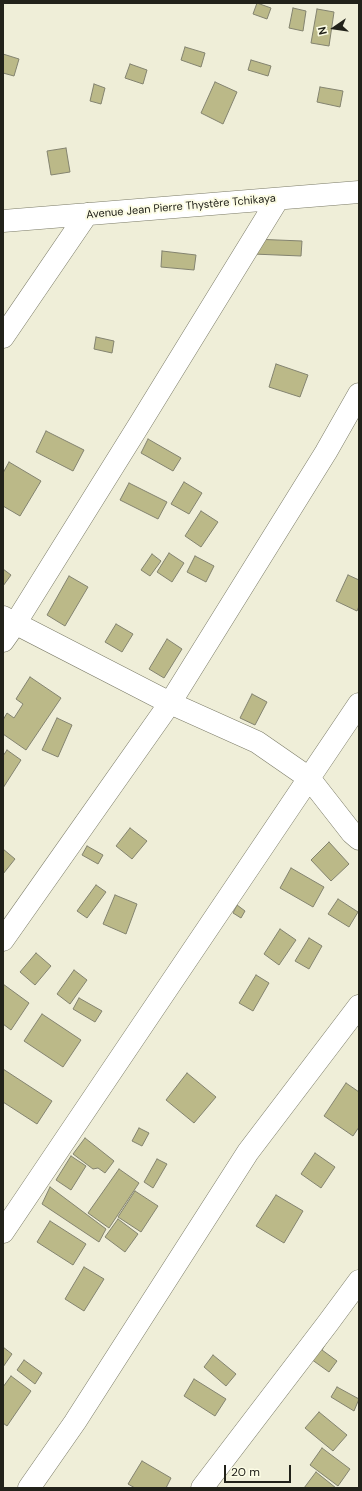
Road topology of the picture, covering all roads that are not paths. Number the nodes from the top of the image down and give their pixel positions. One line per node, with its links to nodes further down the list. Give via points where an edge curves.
1 (359, 192): 2 (street, Avenue Jean Pierre Thystère Tchikaya)
2 (278, 199): 3 (street, Avenue Jean Pierre Thystère Tchikaya); 7 (street)
3 (87, 214): 4 (street, Avenue Jean Pierre Thystère Tchikaya); 5 (street)
4 (3, 221)
5 (3, 337)
6 (359, 394): 8 (street, via 326,452)
7 (7, 627): 8 (street)
8 (170, 703): 10 (street, via 257,742); 12 (street)
9 (359, 704): 10 (street)
10 (309, 778): 11 (street); 14 (street)
11 (359, 839)
12 (3, 940)
13 (359, 1006): 16 (street, via 248,1152 76,1422)
14 (3, 1232)
15 (359, 1280): 17 (street)
16 (29, 1488)
17 (202, 1488)

